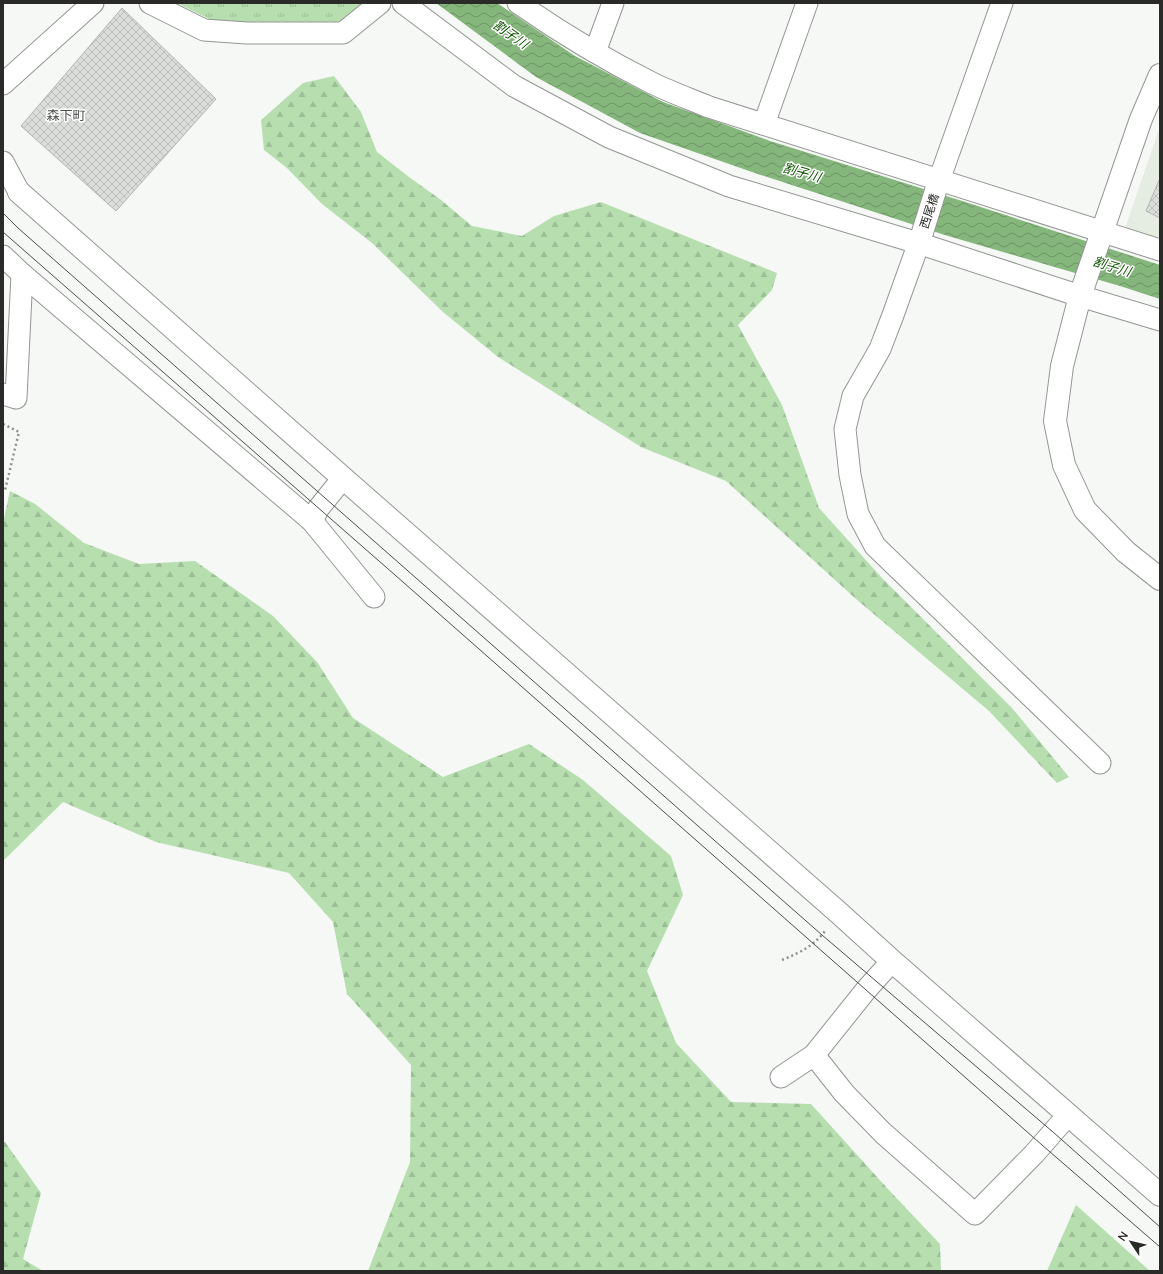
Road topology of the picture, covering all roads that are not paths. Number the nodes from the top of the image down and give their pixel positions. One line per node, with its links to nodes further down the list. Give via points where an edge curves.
1 (93, 3): 11 (street)
2 (150, 3): 3 (street, via 204,30 247,33 343,33)
3 (380, 3)
4 (403, 3): 18 (street, via 514,86 609,137 729,186)
5 (518, 3): 9 (street)
6 (613, 3): 9 (street)
7 (807, 3): 12 (street)
8 (1002, 3): 15 (street, 西尾橋)
9 (595, 52): 12 (street, via 653,83 708,107)
10 (1160, 75): 17 (street, via 1141,119)
11 (3, 84)
12 (764, 124): 15 (street)
13 (3, 162): 16 (street)
14 (3, 169): 16 (street)
15 (938, 183): 17 (street); 18 (street, 西尾橋)
16 (20, 192): 25 (street)
17 (1101, 234): 19 (street); 22 (street)
18 (920, 240): 22 (street); 29 (street, 西尾橋, via 880,349 853,396 845,430 858,514 875,546)
19 (1160, 250)
20 (3, 256): 21 (street)
21 (22, 274): 24 (street, via 16,398); 26 (street)
22 (1082, 291): 23 (street); 27 (street, via 1062,366 1055,421 1064,466 1085,510 1126,552)
23 (1160, 320)
24 (3, 394)
25 (343, 478): 26 (street, via 318,508); 30 (street)
26 (312, 521): 28 (street)
27 (1160, 579)
28 (374, 597)
29 (1100, 763)
30 (892, 961): 31 (street); 33 (street)
31 (814, 1054): 32 (street); 33 (street, via 844,1093 883,1132 975,1214)
32 (781, 1077)
33 (1068, 1115): 34 (street)
34 (1160, 1195)

